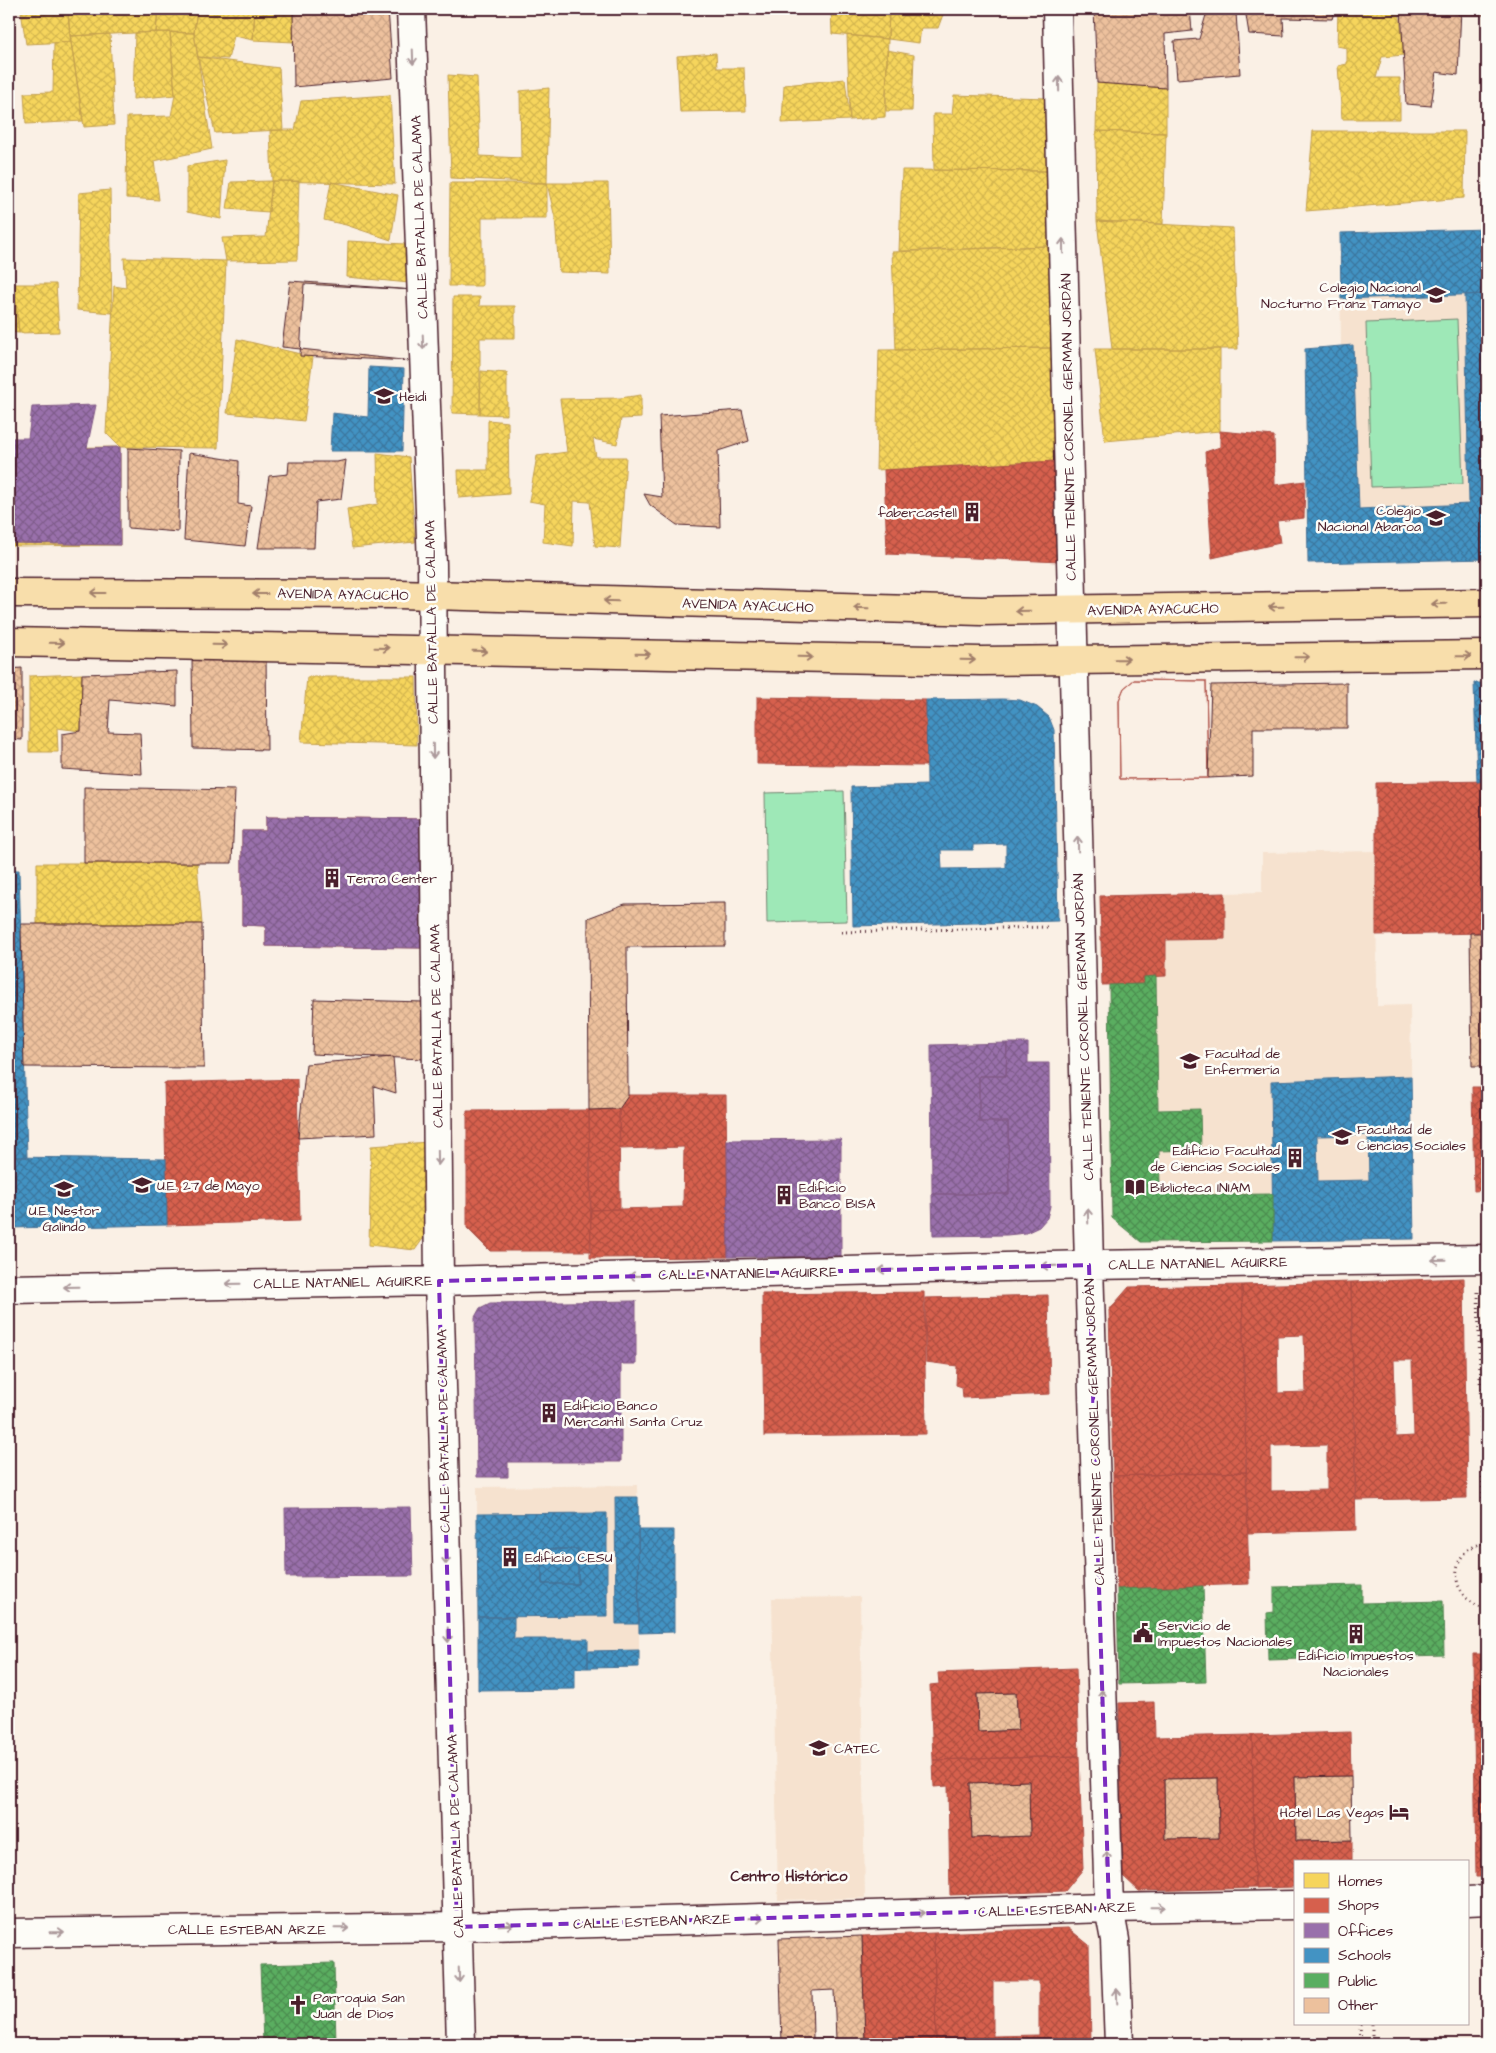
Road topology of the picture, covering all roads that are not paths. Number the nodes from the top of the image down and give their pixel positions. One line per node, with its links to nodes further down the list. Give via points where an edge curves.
1 (411, 9): 4 (street, CALLE BATALLA DE CALAMA, one-way to 4)
2 (1058, 9): 6 (street, CALLE TENIENTE CORONEL GERMAN JORDÁN, one-way to 2)
3 (9, 593): 4 (main road, AVENIDA AYACUCHO, one-way to 3)
4 (432, 596): 6 (main road, AVENIDA AYACUCHO, one-way to 4, via 980,611); 8 (street, CALLE BATALLA DE CALAMA)
5 (1487, 603): 6 (main road, AVENIDA AYACUCHO, one-way to 6)
6 (1072, 610): 10 (street, CALLE TENIENTE CORONEL GERMAN JORDÁN)
7 (9, 642): 8 (main road, one-way to 8)
8 (432, 650): 10 (main road, one-way to 10, via 981,661); 13 (street, CALLE BATALLA DE CALAMA, one-way to 13)
9 (1487, 655): 10 (main road, one-way to 9)
10 (1073, 659): 12 (street, CALLE TENIENTE CORONEL GERMAN JORDÁN, one-way to 10)
11 (1482, 1259): 12 (street, CALLE NATANIEL AGUIRRE, one-way to 12)
12 (1089, 1265): 13 (street, CALLE NATANIEL AGUIRRE, one-way to 13); 18 (street, CALLE TENIENTE CORONEL GERMAN JORDÁN, one-way to 12)
13 (439, 1281): 14 (street, CALLE NATANIEL AGUIRRE, one-way to 14); 19 (street, CALLE BATALLA DE CALAMA, one-way to 19)
14 (9, 1288)
15 (1487, 1900): 16 (street)
16 (1468, 1901)
17 (1294, 1905): 18 (street, CALLE ESTEBAN ARZE, one-way to 17)
18 (1109, 1908): 19 (street, CALLE ESTEBAN ARZE, one-way to 18); 22 (street, CALLE TENIENTE CORONEL GERMAN JORDÁN, one-way to 18, via 1115,1940)
19 (457, 1927): 20 (street, CALLE ESTEBAN ARZE, one-way to 19); 21 (street, CALLE BATALLA DE CALAMA, one-way to 21)
20 (9, 1933)
21 (461, 2044)
22 (1119, 2044)

